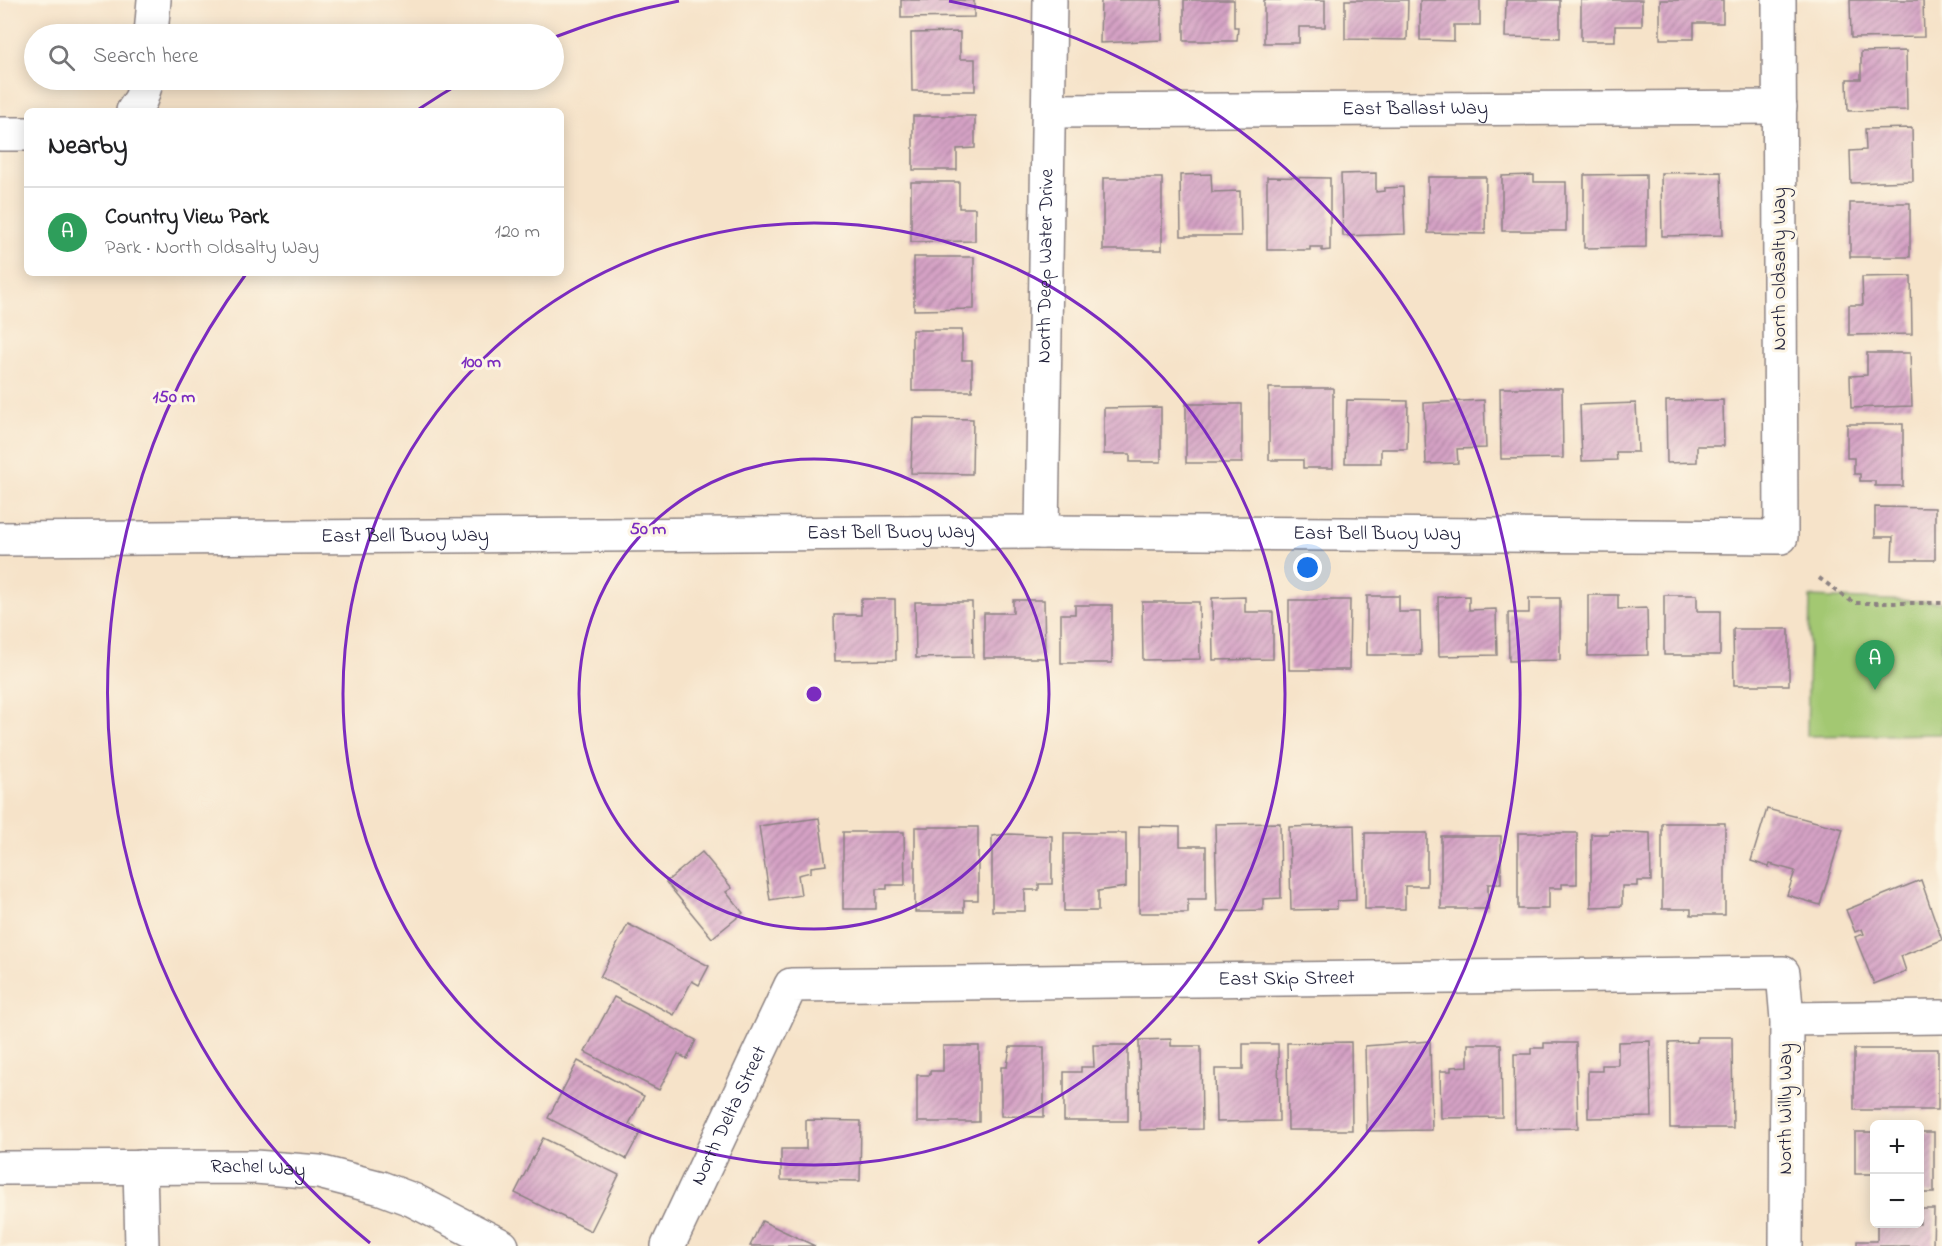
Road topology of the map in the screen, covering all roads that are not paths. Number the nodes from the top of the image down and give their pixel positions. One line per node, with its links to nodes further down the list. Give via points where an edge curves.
1 (154, 0): 4 (street)
2 (1050, 0): 8 (street, North Deep Water Drive)
3 (1779, 0): 7 (street, North Oldsalty Way)
4 (152, 24)
5 (144, 90): 6 (street)
6 (135, 108)
7 (1780, 108): 8 (street, East Ballast Way); 12 (street, North Oldsalty Way)
8 (1049, 111): 11 (street, North Deep Water Drive)
9 (0, 134): 10 (street)
10 (24, 134)
11 (1042, 532): 12 (street, East Bell Buoy Way); 13 (street, East Bell Buoy Way)
12 (1781, 537)
13 (0, 539)
14 (1783, 973): 15 (street, East Skip Street); 17 (street, North Willy Way)
15 (790, 985): 22 (street, North Delta Street)
16 (1942, 1017): 17 (street)
17 (1787, 1019): 23 (street, North Willy Way)
18 (140, 1167): 19 (street, Rachel Way); 20 (street); 21 (street, Rachel Way, via 287,1168 349,1178 413,1200)
19 (0, 1168)
20 (142, 1246)
21 (502, 1246)
22 (668, 1246)
23 (1786, 1246)

